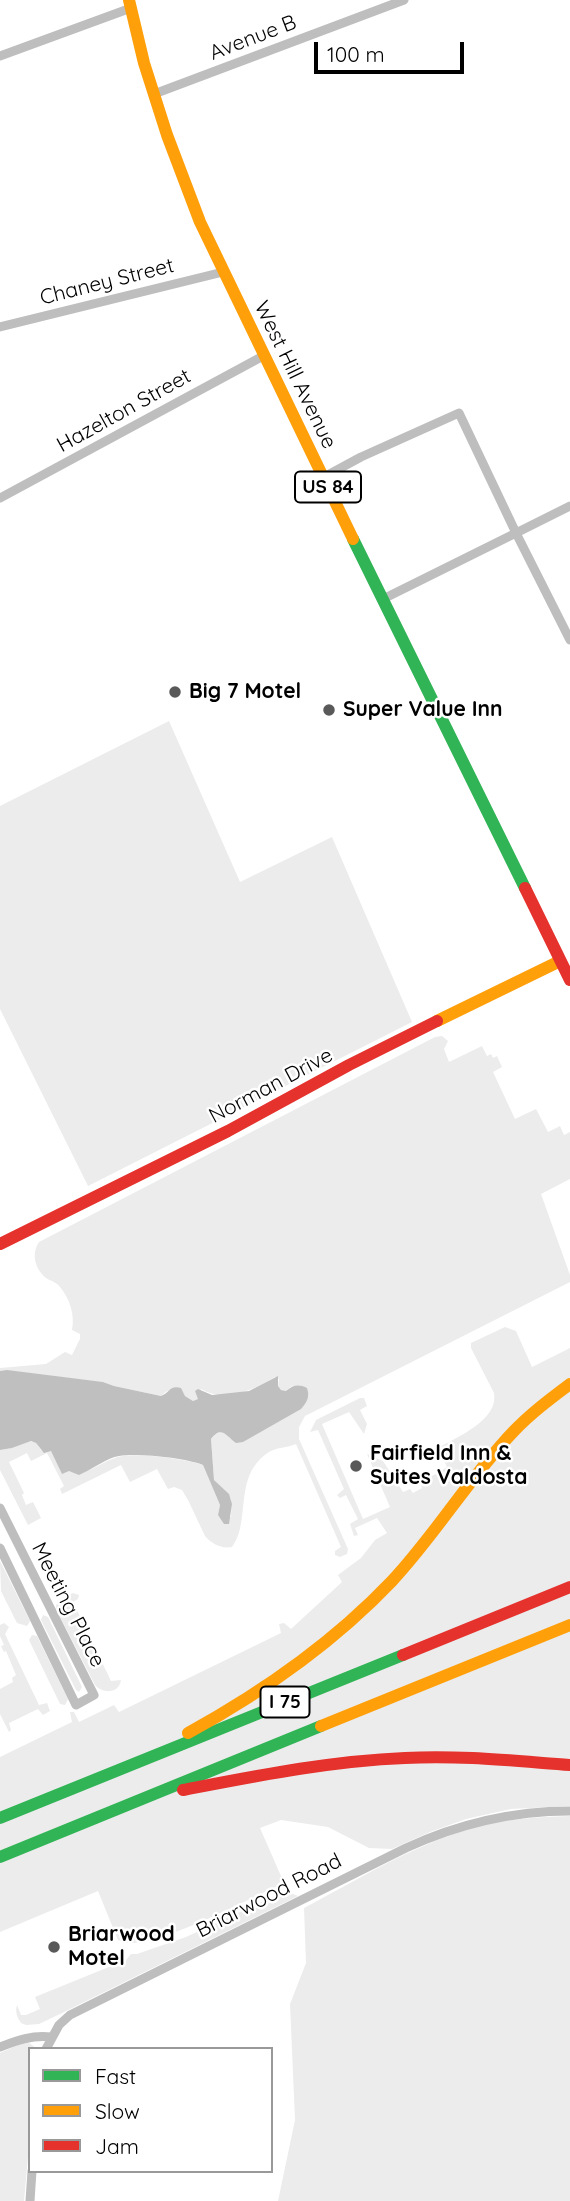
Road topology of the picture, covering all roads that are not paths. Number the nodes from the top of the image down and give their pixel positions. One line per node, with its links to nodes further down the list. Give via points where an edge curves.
1 (404, 0): 4 (street, Avenue B)
2 (130, 4): 3 (street); 4 (main road, West Hill Avenue / US 84)
3 (0, 56)
4 (154, 94): 5 (main road, West Hill Avenue / US 84, via 185,185)
5 (223, 272): 6 (street, Chaney Street); 7 (main road, West Hill Avenue / US 84)
6 (0, 327)
7 (265, 355): 8 (main road, West Hill Avenue / US 84); 9 (street, Hazelton Street)
8 (324, 477): 11 (street, via 459,413); 12 (main road, West Hill Avenue / US 84)
9 (0, 498)
10 (570, 506): 11 (street)
11 (516, 533): 12 (street); 13 (street)
12 (383, 599): 14 (main road, West Hill Avenue / US 84)
13 (570, 640)
14 (560, 961): 15 (main road, West Hill Avenue / US 84); 16 (main road, Norman Drive)
15 (570, 980)
16 (0, 1244)
17 (570, 1384): 23 (main road, via 515,1430 416,1554 366,1608 319,1649 252,1696)
18 (0, 1508): 19 (street, Meeting Place, via 94,1695 76,1705)
19 (0, 1549)
20 (570, 1587): 23 (main road, I 75)
21 (570, 1625): 24 (main road, I 75)
22 (570, 1765): 24 (main road, via 478,1758 385,1759 271,1773)
23 (117, 1770): 26 (main road, I 75)
24 (148, 1797): 27 (main road, I 75)
25 (570, 1811): 28 (street, Briarwood Road, via 493,1818 424,1840 70,2015)
26 (0, 1818)
27 (0, 1857)
28 (51, 2037): 29 (street, via 24,2038); 30 (street)
29 (0, 2047)
30 (47, 2047)
31 (32, 2173): 32 (street)
32 (30, 2201)

